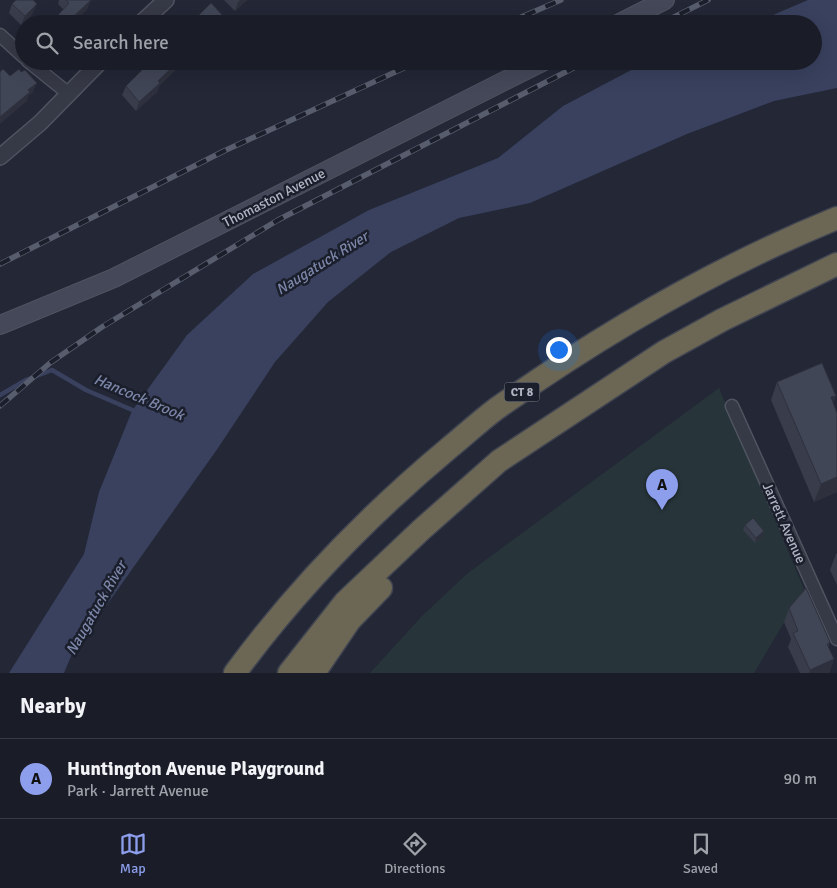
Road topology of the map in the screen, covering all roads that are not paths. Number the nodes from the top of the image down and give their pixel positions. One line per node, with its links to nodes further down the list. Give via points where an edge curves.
1 (166, 0): 3 (street)
2 (665, 0): 4 (main road)
3 (150, 15)
4 (636, 15)
5 (0, 35): 6 (street)
6 (15, 49)
7 (39, 70): 10 (street)
8 (92, 70): 10 (street)
9 (526, 70): 14 (main road, Thomaston Avenue, via 114,278)
10 (69, 94): 11 (street)
11 (0, 157)
12 (837, 218): 18 (highway, CT 8, via 757,254 645,314 495,410 414,478 338,552 260,639)
13 (837, 264): 15 (highway, via 722,320)
14 (0, 325)
15 (607, 388): 19 (highway, via 499,461 421,530 345,602); 20 (highway, via 506,468 431,536 350,620)
16 (732, 406): 17 (street, Jarrett Avenue)
17 (837, 639)
18 (235, 673)
19 (289, 673)
20 (314, 673)

